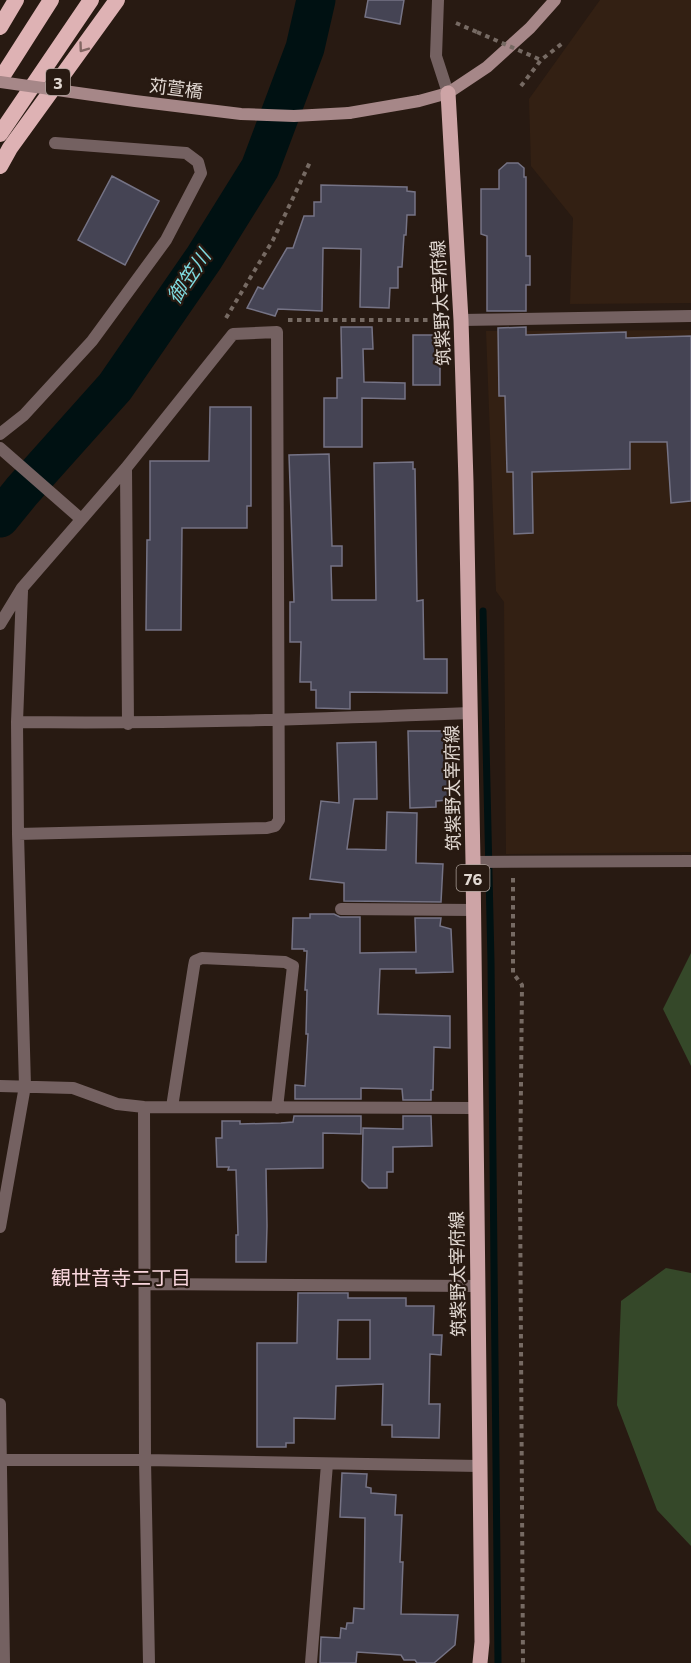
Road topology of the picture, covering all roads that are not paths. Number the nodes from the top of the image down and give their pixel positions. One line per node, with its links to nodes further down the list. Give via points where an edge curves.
1 (16, 0): 7 (highway)
2 (51, 0): 8 (highway)
3 (91, 0): 10 (highway, 3)
4 (117, 0): 12 (highway, 3, one-way to 12)
5 (438, 0): 9 (street, via 436,56)
6 (555, 0): 9 (main road, 苅萱橋, via 487,67)
7 (0, 27)
8 (0, 81): 9 (main road, 苅萱橋, bridge, via 241,114 294,116 349,113)
9 (448, 93): 14 (main road, 筑紫野太宰府線 / 76)
10 (0, 134)
11 (55, 143): 15 (street, via 186,153 198,162 201,173 166,240 92,341 24,415)
12 (0, 166)
13 (691, 316): 14 (street)
14 (461, 320): 21 (main road, 筑紫野太宰府線 / 76)
15 (0, 434)
16 (1, 449): 18 (street)
17 (126, 468): 18 (street); 22 (street, via 233,334 277,332); 24 (street)
18 (81, 519): 19 (street)
19 (22, 588): 20 (street); 23 (street)
20 (0, 624)
21 (470, 713): 22 (street); 27 (main road, 筑紫野太宰府線 / 76)
22 (280, 721): 24 (street); 25 (street, via 279,820 275,826)
23 (17, 722): 24 (street); 25 (street)
24 (128, 724)
25 (18, 834): 31 (street)
26 (691, 861): 27 (street)
27 (477, 862): 29 (main road, 筑紫野太宰府線 / 76)
28 (341, 909): 29 (street)
29 (473, 910): 35 (main road, 筑紫野太宰府線 / 76)
30 (0, 1086): 31 (street)
31 (26, 1086): 32 (street, via 73,1088 117,1104); 36 (street)
32 (144, 1107): 33 (street); 37 (street)
33 (172, 1107): 34 (street); 34 (street, via 195,961 202,958 285,962 293,966)
34 (277, 1108): 35 (street)
35 (475, 1108): 38 (main road, 筑紫野太宰府線 / 76)
36 (0, 1227)
37 (145, 1284): 38 (street); 41 (street)
38 (477, 1286): 43 (main road, 筑紫野太宰府線 / 76)
39 (0, 1404): 40 (street)
40 (0, 1460): 41 (street); 44 (street)
41 (145, 1460): 42 (street); 45 (street)
42 (327, 1464): 43 (street); 46 (street)
43 (479, 1466): 47 (main road, 筑紫野太宰府線 / 76)
44 (4, 1663)
45 (149, 1663)
46 (311, 1663)
47 (480, 1663)

